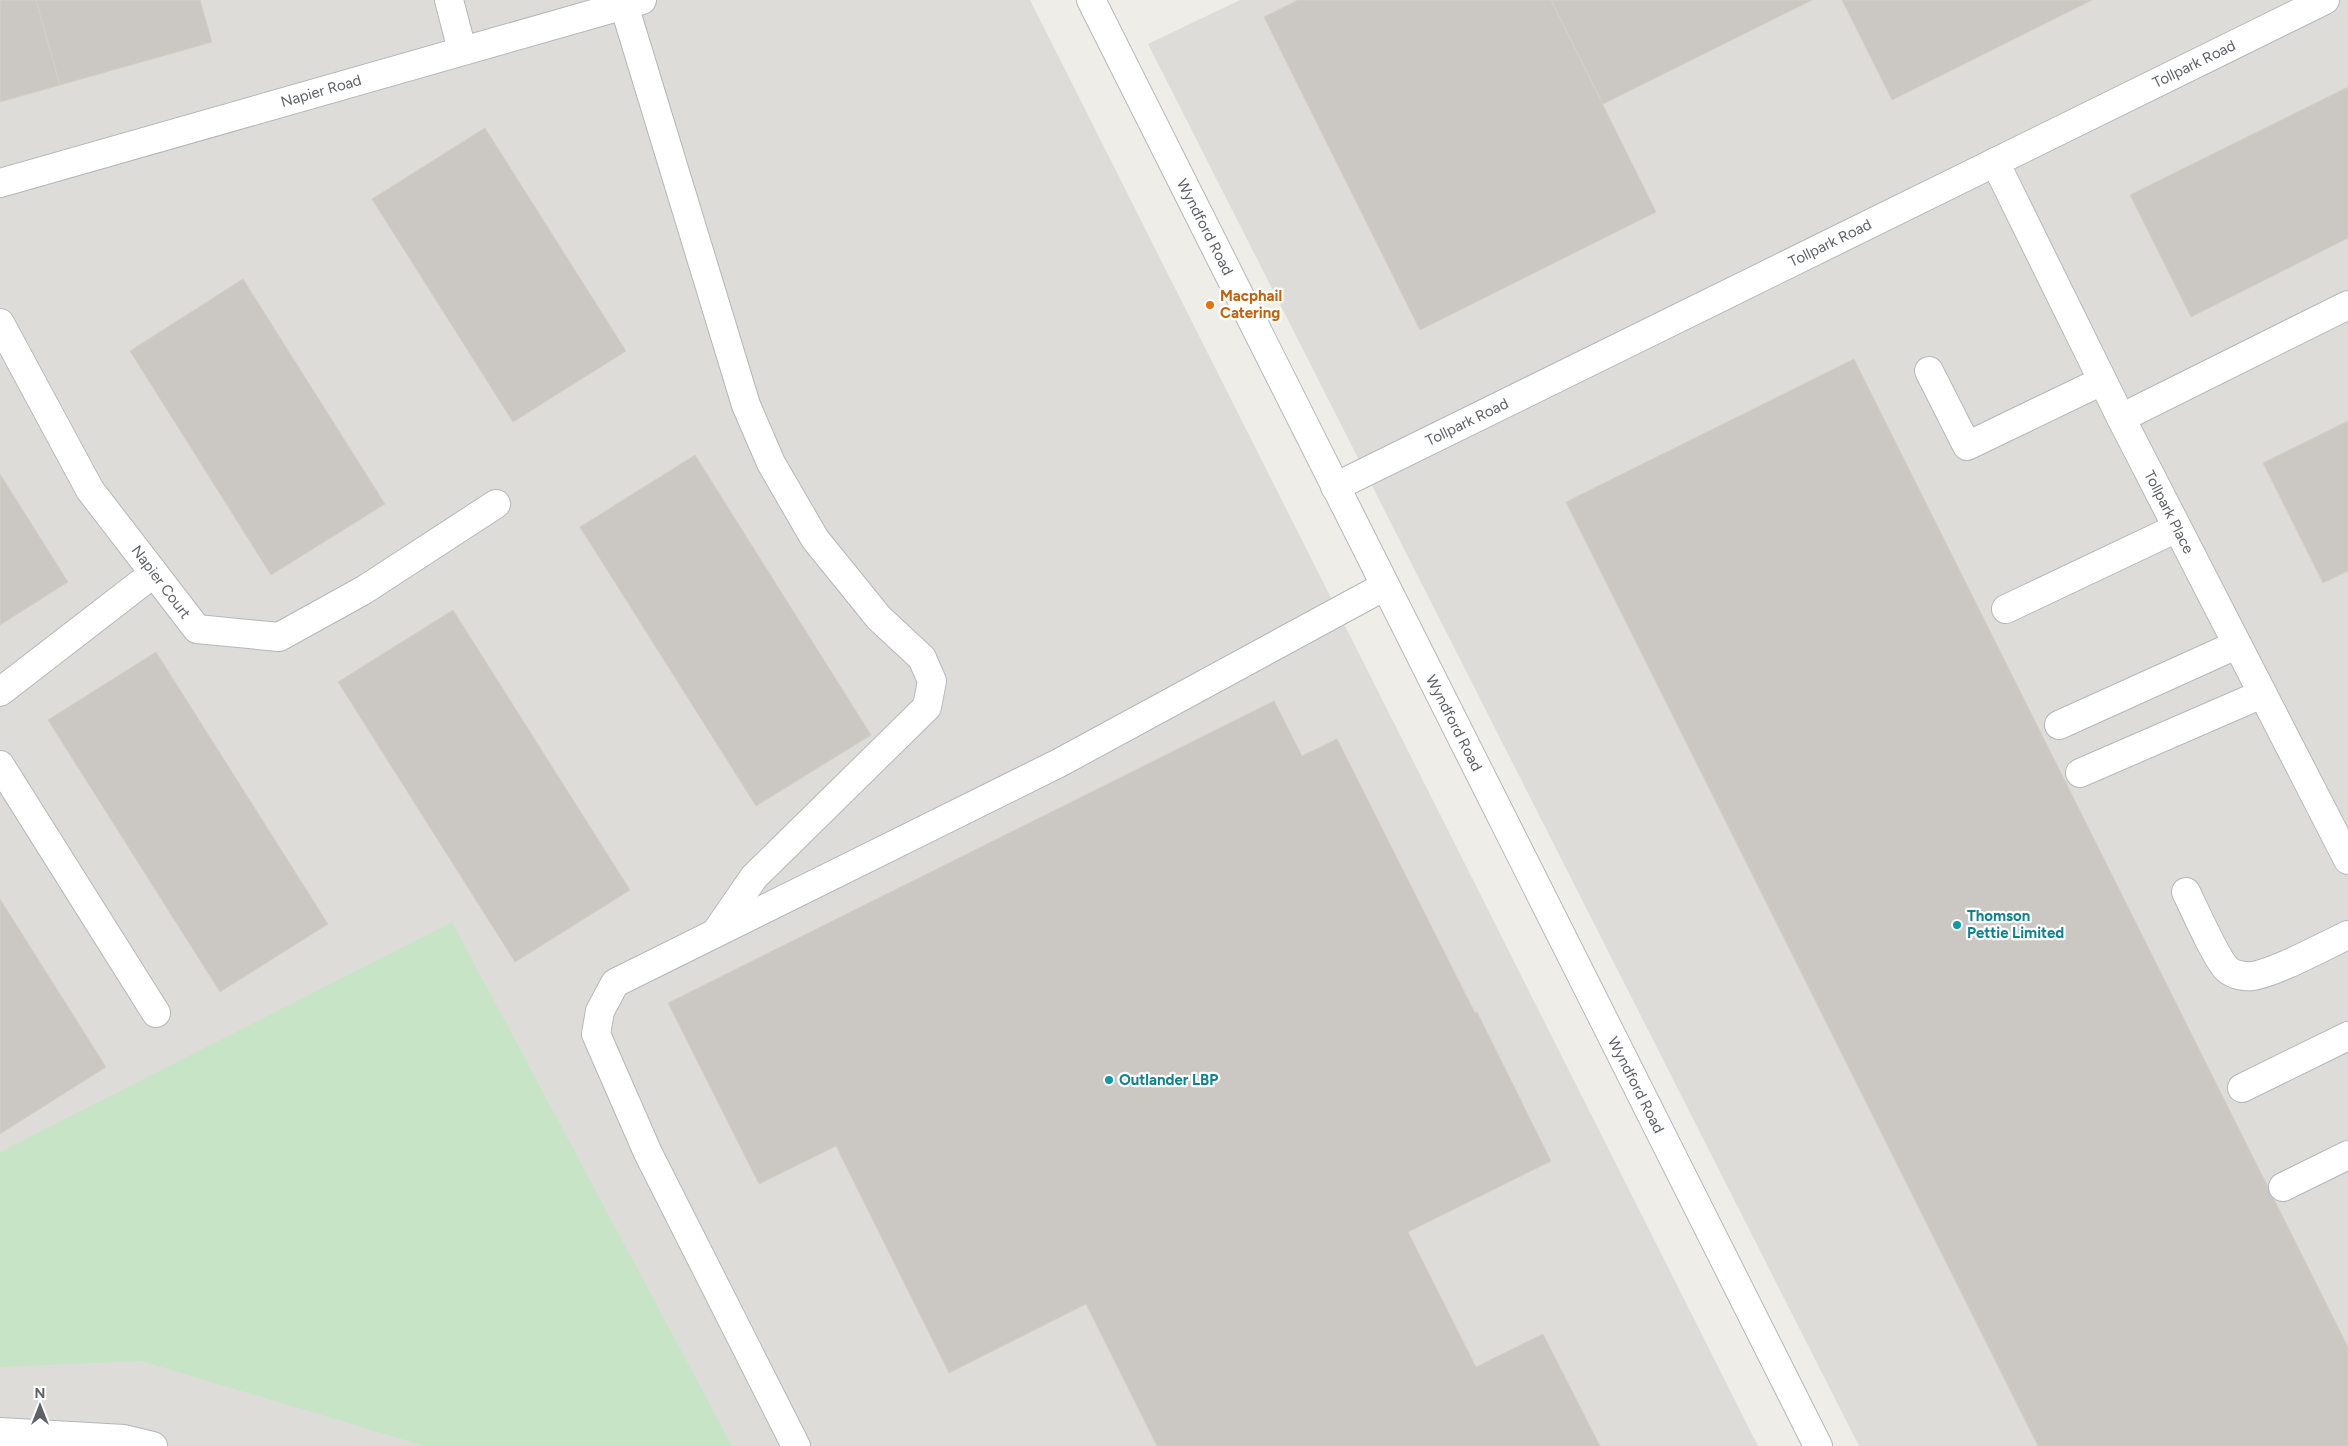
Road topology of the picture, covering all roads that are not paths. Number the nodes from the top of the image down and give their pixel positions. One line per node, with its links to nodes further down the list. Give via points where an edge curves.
1 (449, 0): 5 (street)
2 (1091, 0): 13 (street, Wyndford Road)
3 (2325, 0): 6 (street, Tollpark Road)
4 (633, 2): 5 (street, Napier Road); 27 (street, via 741,388 771,463 815,539 879,618 922,658 932,681 927,707 754,877)
5 (462, 50): 7 (street, Napier Road)
6 (1994, 162): 11 (street, Tollpark Place); 13 (street, Tollpark Road)
7 (0, 184)
8 (2348, 305): 12 (street)
9 (0, 322): 16 (street, Napier Court, via 90,490)
10 (1929, 371): 11 (street, via 1967,446)
11 (2102, 381): 12 (street, Tollpark Place)
12 (2120, 418): 15 (street, Tollpark Place)
13 (1335, 487): 17 (street, Wyndford Road)
14 (496, 504): 16 (street, Napier Court, via 364,590 280,637 197,629)
15 (2177, 528): 18 (street); 19 (street, Tollpark Place)
16 (154, 573): 20 (street)
17 (1385, 586): 27 (street, via 1059,763); 37 (street, Wyndford Road)
18 (2006, 608)
19 (2236, 644): 21 (street, Tollpark Place); 22 (street)
20 (0, 692)
21 (2262, 694): 24 (street); 25 (street, Tollpark Place)
22 (2059, 724)
23 (0, 765): 29 (street)
24 (2080, 773)
25 (2348, 860)
26 (2186, 892): 28 (street, via 2220,959 2227,969 2238,975 2252,976 2271,970)
27 (714, 934): 36 (street, via 615,983 600,1011 596,1034 648,1153)
28 (2348, 935)
29 (156, 1013)
30 (2348, 1036): 31 (street)
31 (2242, 1088)
32 (2348, 1155): 33 (street)
33 (2283, 1187)
34 (0, 1432): 35 (street, via 124,1439)
35 (153, 1446)
36 (796, 1446)
37 (1818, 1446)

